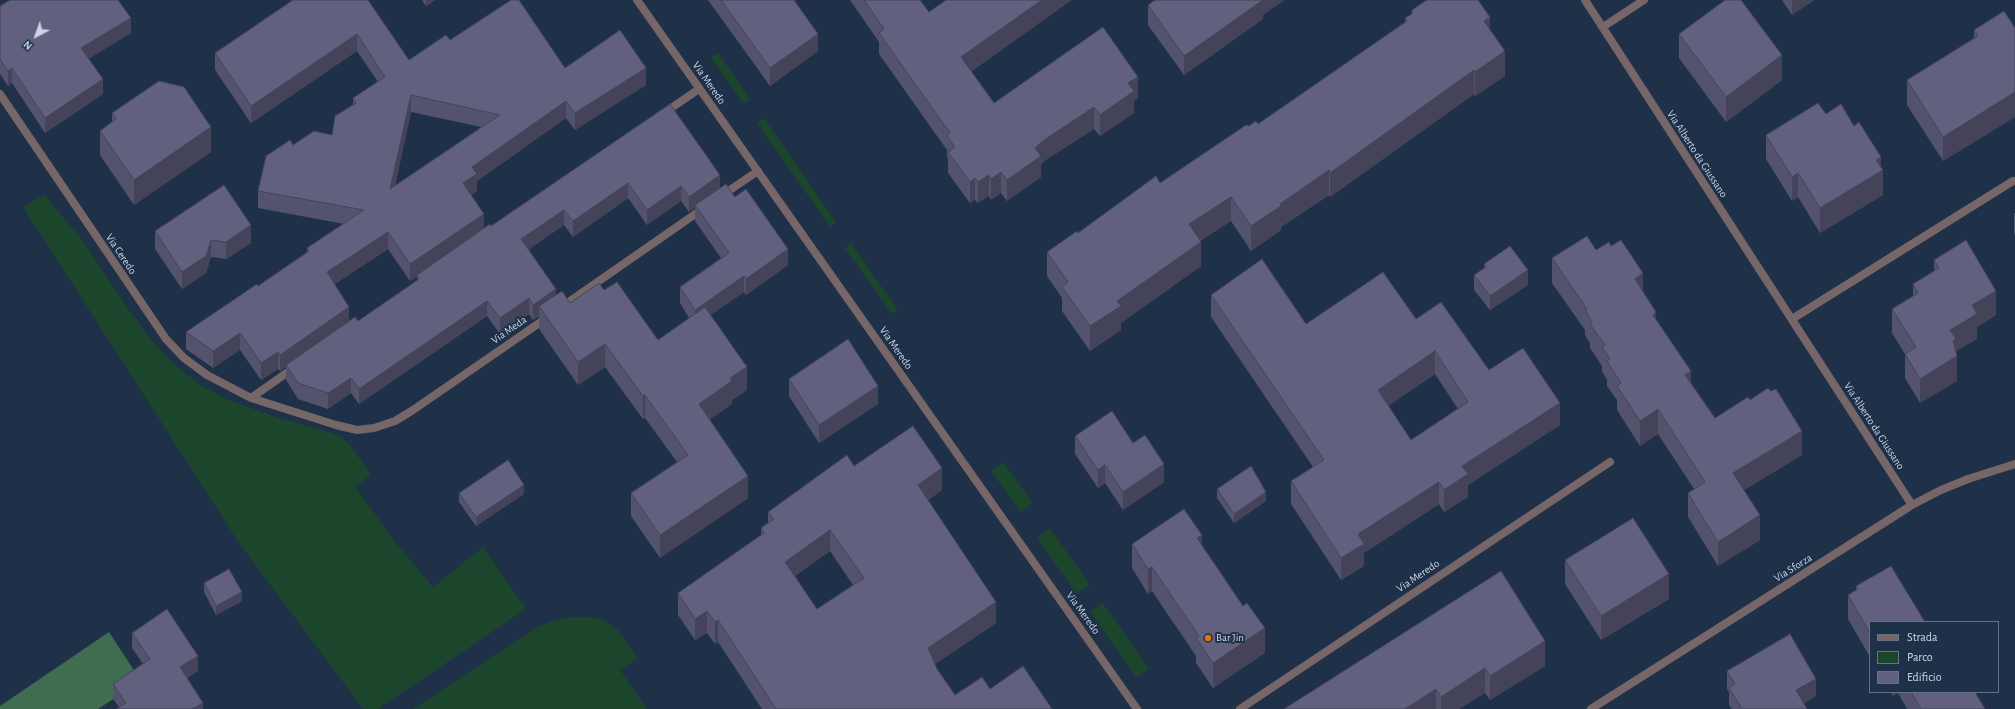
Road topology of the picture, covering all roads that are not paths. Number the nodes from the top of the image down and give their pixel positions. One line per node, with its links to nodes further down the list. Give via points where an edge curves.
1 (637, 0): 5 (street, Via Meredo)
2 (1585, 0): 4 (street, Via Alberto da Giussano)
3 (1644, 0): 4 (street)
4 (1603, 27): 10 (street, Via Alberto da Giussano)
5 (699, 89): 7 (street); 8 (street, Via Meredo)
6 (0, 94): 12 (street, Via Ceredo, via 166,339 184,358 206,375)
7 (654, 120)
8 (758, 171): 12 (street, Via Meda, via 395,421 357,430); 16 (street, Via Meredo)
9 (2013, 181): 10 (street)
10 (1792, 319): 15 (street, Via Alberto da Giussano)
11 (303, 362): 12 (street)
12 (251, 398)
13 (1610, 462): 17 (street, Via Meredo)
14 (2015, 464): 15 (street, Via Sforza, via 1948,487)
15 (1912, 505): 18 (street, Via Sforza)
16 (1137, 709)
17 (1240, 709)
18 (1591, 709)

